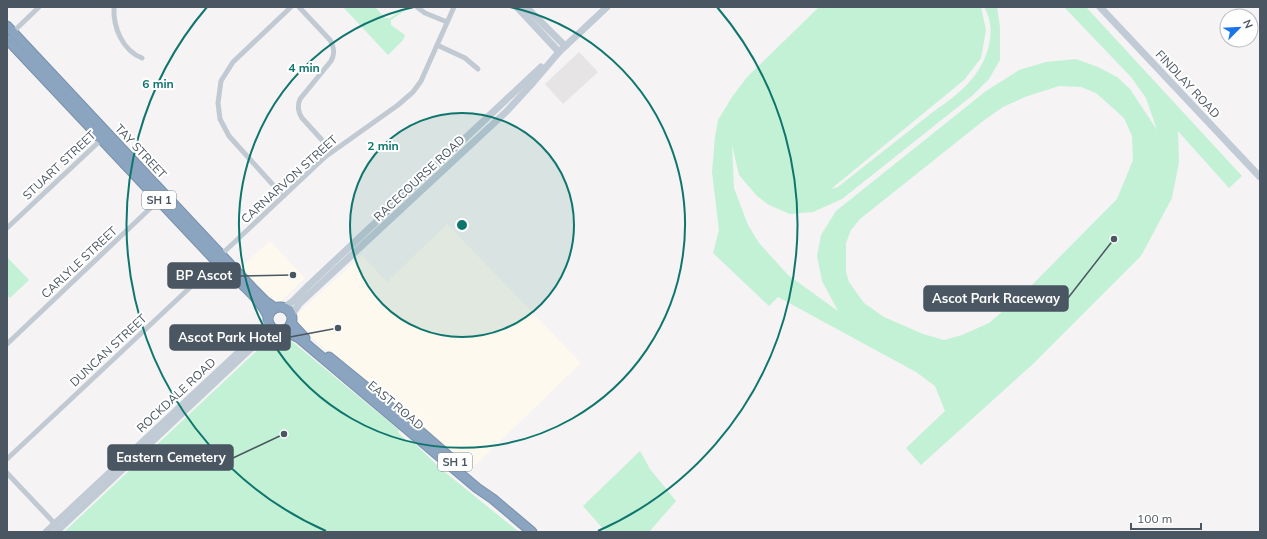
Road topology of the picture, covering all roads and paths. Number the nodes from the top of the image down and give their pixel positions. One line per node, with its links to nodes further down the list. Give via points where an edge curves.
1 (39, 7): 12 (street)
2 (114, 7): 16 (street, via 120,36 134,55)
3 (290, 7): 23 (street, via 232,62 221,81 218,103 220,119 226,133)
4 (299, 7): 21 (street, via 333,46 334,54 331,61 300,99 298,106 302,118)
5 (417, 7): 11 (street)
6 (454, 7): 11 (street, CARNARVON STREET)
7 (517, 7): 15 (street)
8 (526, 7): 14 (street)
9 (607, 7): 14 (street, RACECOURSE ROAD)
10 (1100, 7): 22 (street, FINDLAY ROAD)
11 (447, 22): 13 (street, CARNARVON STREET)
12 (8, 34): 19 (highway, TAY STREET / SH 1)
13 (437, 45): 17 (street, via 459,55); 21 (street, CARNARVON STREET, via 421,81 413,92)
14 (565, 46): 15 (street, RACECOURSE ROAD)
15 (560, 52): 18 (street, RACECOURSE ROAD, via 526,80); 20 (street, RACECOURSE ROAD)
16 (142, 58)
17 (478, 69)
18 (474, 130): 20 (street); 27 (street, RACECOURSE ROAD, via 296,298)
19 (105, 136): 24 (highway, TAY STREET / SH 1); 25 (street, STUART STREET)
20 (480, 136): 29 (street, RACECOURSE ROAD, via 299,304)
21 (332, 151): 23 (street, CARNARVON STREET)
22 (1260, 176)
23 (283, 196): 26 (street, CARNARVON STREET)
24 (162, 197): 26 (highway, TAY STREET / SH 1); 31 (street, CARLYLE STREET)
25 (7, 228)
26 (219, 258): 27 (highway, TAY STREET / SH 1, via 262,298); 28 (highway, TAY STREET / SH 1, via 265,309); 33 (street, DUNCAN STREET)
27 (280, 308): 28 (highway, via 271,311); 29 (highway, SH 1, via 289,311)
28 (268, 319): 30 (highway, SH 1, via 271,327); 32 (street, ROCKDALE ROAD, via 258,335)
29 (291, 319): 30 (highway, via 288,328); 35 (highway, EAST ROAD / SH 1, via 304,336 445,452)
30 (279, 330): 32 (street, ROCKDALE ROAD, via 260,340); 35 (highway, EAST ROAD / SH 1, via 299,338)
31 (7, 344)
32 (141, 448): 36 (street, ROCKDALE ROAD)
33 (7, 459)
34 (7, 472): 36 (street)
35 (493, 499): 38 (highway, EAST ROAD / SH 1)
36 (57, 528): 37 (street, ROCKDALE ROAD)
37 (46, 532)
38 (532, 532)

